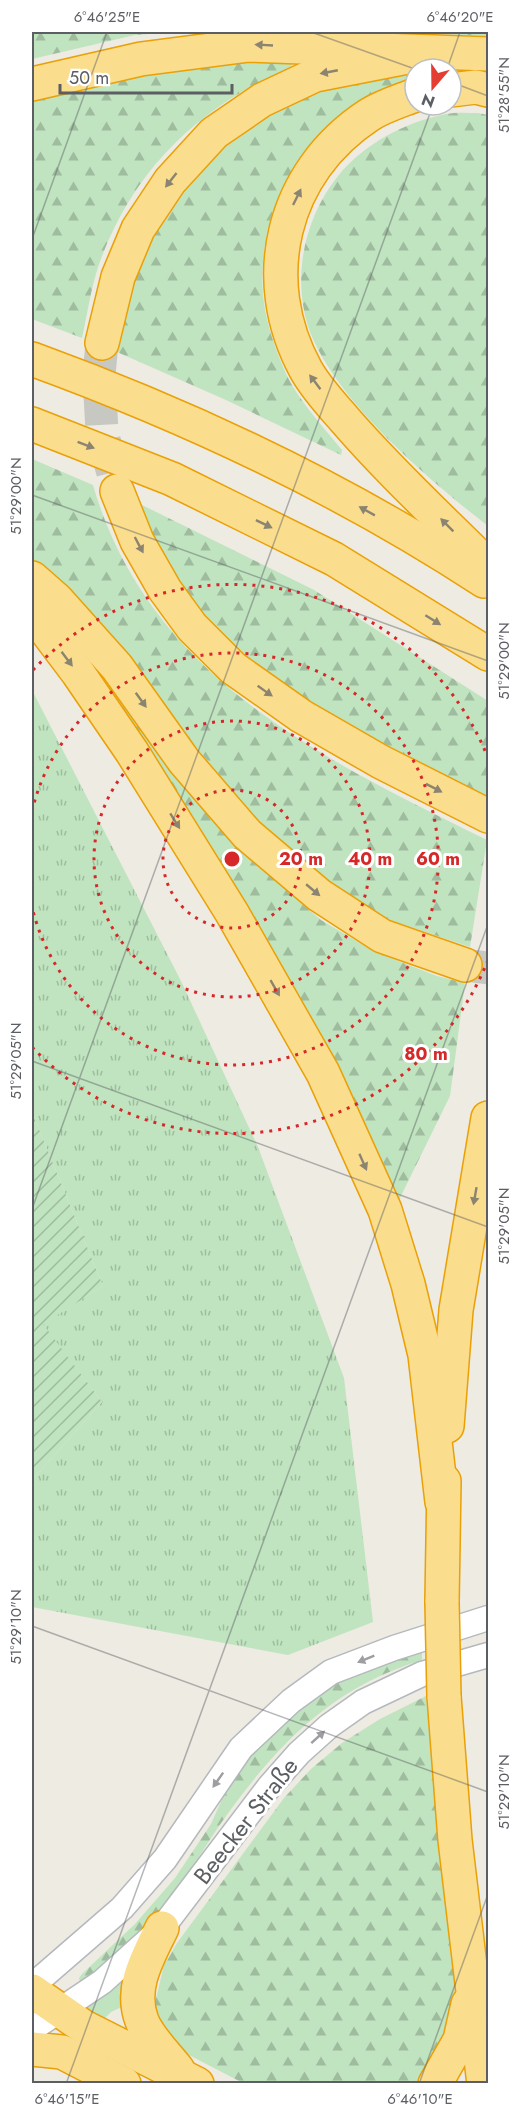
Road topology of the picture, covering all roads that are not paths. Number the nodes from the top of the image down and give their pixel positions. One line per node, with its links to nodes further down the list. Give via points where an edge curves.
1 (428, 52): 2 (highway); 3 (highway, one-way to 3, via 249,45 141,59); 7 (highway, one-way to 7, via 315,75 262,100 214,133 170,181 138,229 118,278)
2 (489, 54)
3 (32, 84)
4 (463, 89): 5 (highway)
5 (489, 90)
6 (403, 100): 11 (highway, one-way to 6, via 363,442 313,380 289,331 280,290 282,244 292,208 304,184 330,148 370,115)
7 (102, 343)
8 (32, 359): 13 (highway, one-way to 8, via 422,540 274,460 158,408)
9 (32, 424): 15 (highway, one-way to 15, via 172,479 334,559)
10 (117, 491): 16 (highway, one-way to 16, via 136,541 165,590 192,627 233,668 301,716 381,762)
11 (489, 566)
12 (32, 578): 17 (highway, one-way to 17, via 117,667 184,761 247,834 319,896 382,936)
13 (489, 584)
14 (32, 612): 19 (highway, one-way to 19, via 132,752 232,913 323,1073 385,1210 408,1284 424,1354)
15 (489, 654)
16 (489, 816)
17 (465, 965)
18 (489, 1118): 19 (highway, one-way to 19, via 456,1310)
19 (442, 1502): 23 (highway, bridge, via 444,1696 455,1840)
20 (489, 1618): 24 (street, Beecker Straße, one-way to 24, via 332,1672 291,1701 241,1748 165,1859 122,1908)
21 (489, 1655): 22 (street, Beecker Straße, one-way to 21, via 269,1786 329,1726 363,1702 422,1674)
22 (162, 1928): 25 (street, Beecker Straße, via 102,1982); 26 (highway, via 143,1967 138,2007 143,2023)
23 (473, 1982): 28 (highway, via 460,2040); 29 (highway)
24 (32, 1986)
25 (41, 2021): 26 (highway, via 84,2027); 27 (highway)
26 (190, 2080)
27 (124, 2084)
28 (435, 2084)
29 (484, 2084)

